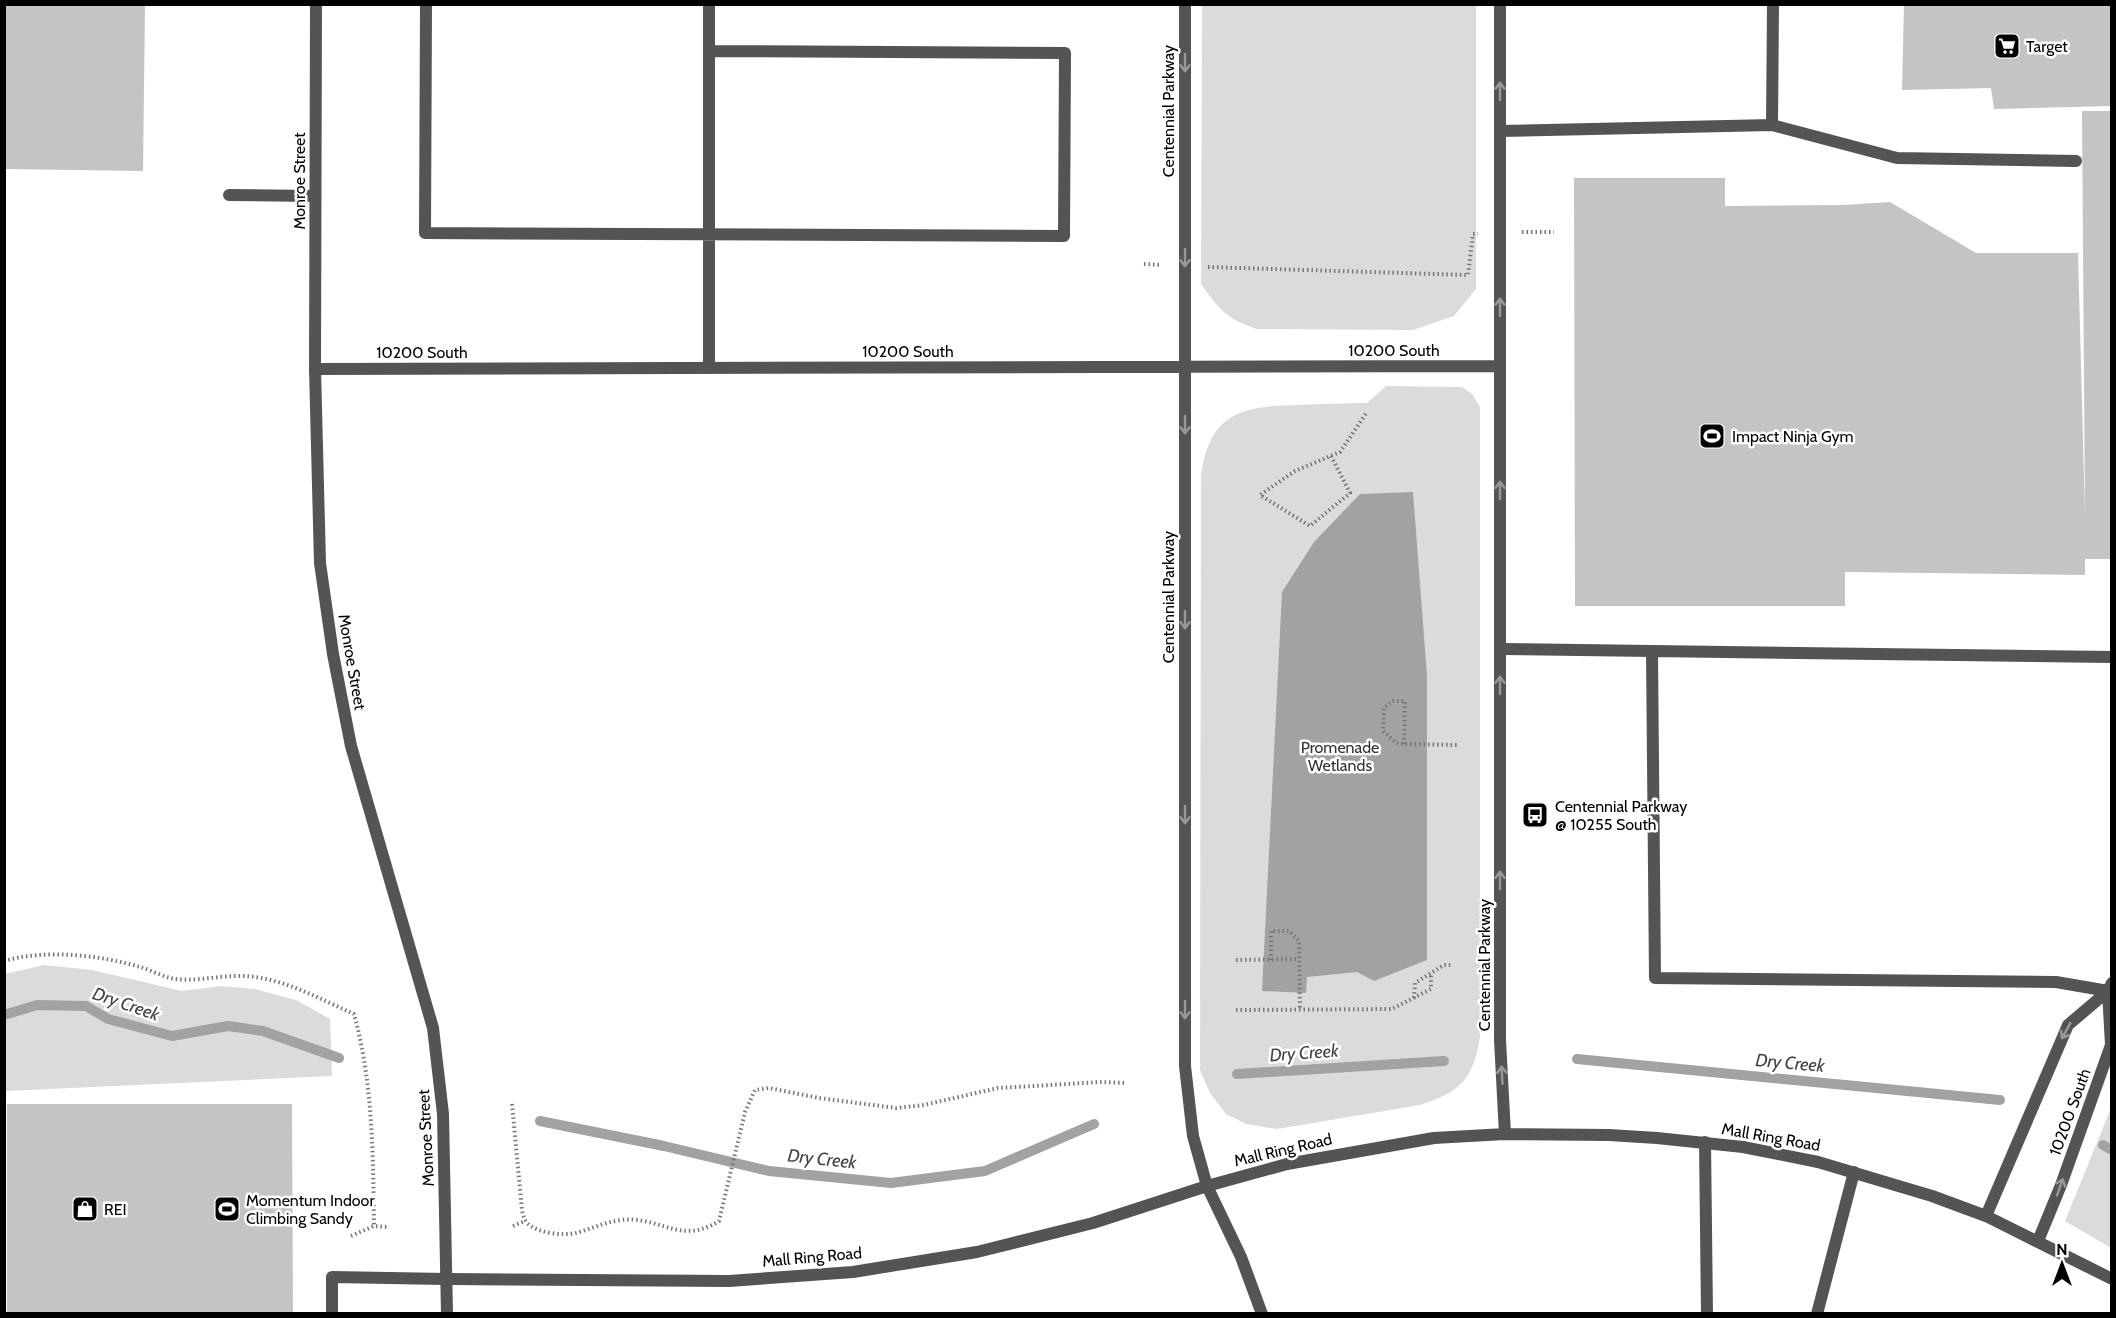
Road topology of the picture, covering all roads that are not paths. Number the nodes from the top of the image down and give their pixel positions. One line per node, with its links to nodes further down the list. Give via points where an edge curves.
1 (316, 4): 12 (street, Monroe Street)
2 (426, 4): 13 (street, via 425,233)
3 (709, 4): 7 (street)
4 (1185, 4): 15 (street, Centennial Parkway, one-way to 15)
5 (1500, 4): 9 (street, Centennial Parkway, one-way to 5)
6 (1773, 4): 8 (street)
7 (709, 51): 13 (street); 13 (street, via 1065,53 1065,76 1064,236)
8 (1772, 125): 9 (street); 10 (street, via 1897,158)
9 (1500, 131): 14 (street, Centennial Parkway, one-way to 9)
10 (2076, 161)
11 (229, 195): 12 (street)
12 (314, 196): 17 (street, Monroe Street)
13 (709, 234): 16 (street)
14 (1500, 366): 15 (street, 10200 South); 18 (street, Centennial Parkway, one-way to 14)
15 (1185, 367): 16 (street, 10200 South); 25 (street, Centennial Parkway, one-way to 25, via 1185,1066 1193,1136)
16 (709, 368): 17 (street, 10200 South)
17 (315, 369): 29 (street, Monroe Street, via 320,563 333,654 351,746 432,1028 443,1114)
18 (1500, 650): 19 (street); 22 (street, Centennial Parkway, one-way to 18, via 1500,1040)
19 (1652, 652): 20 (street); 21 (street, via 1655,978 2056,982)
20 (2112, 657)
21 (2110, 987): 26 (street, 10200 South, one-way to 26, via 2068,1025); 27 (street, 10200 South, one-way to 21, via 2111,1045)
22 (1505, 1134): 23 (street, Mall Ring Road, via 1609,1135); 25 (street, Mall Ring Road, via 1434,1138 1364,1149 1287,1164)
23 (1705, 1142): 24 (street, Mall Ring Road, via 1780,1154); 33 (street)
24 (1854, 1172): 26 (street, Mall Ring Road); 34 (street)
25 (1207, 1186): 29 (street, Mall Ring Road, via 1093,1223 976,1252 853,1272 729,1281); 32 (street, Centennial Parkway, via 1241,1257)
26 (1986, 1216): 27 (street, Mall Ring Road)
27 (2038, 1241): 28 (street, Mall Ring Road)
28 (2112, 1279)
29 (446, 1280): 30 (street, Mall Ring Road, via 332,1277); 31 (street, Monroe Street)
30 (333, 1314)
31 (447, 1314)
32 (1262, 1314)
33 (1707, 1314)
34 (1817, 1314)

